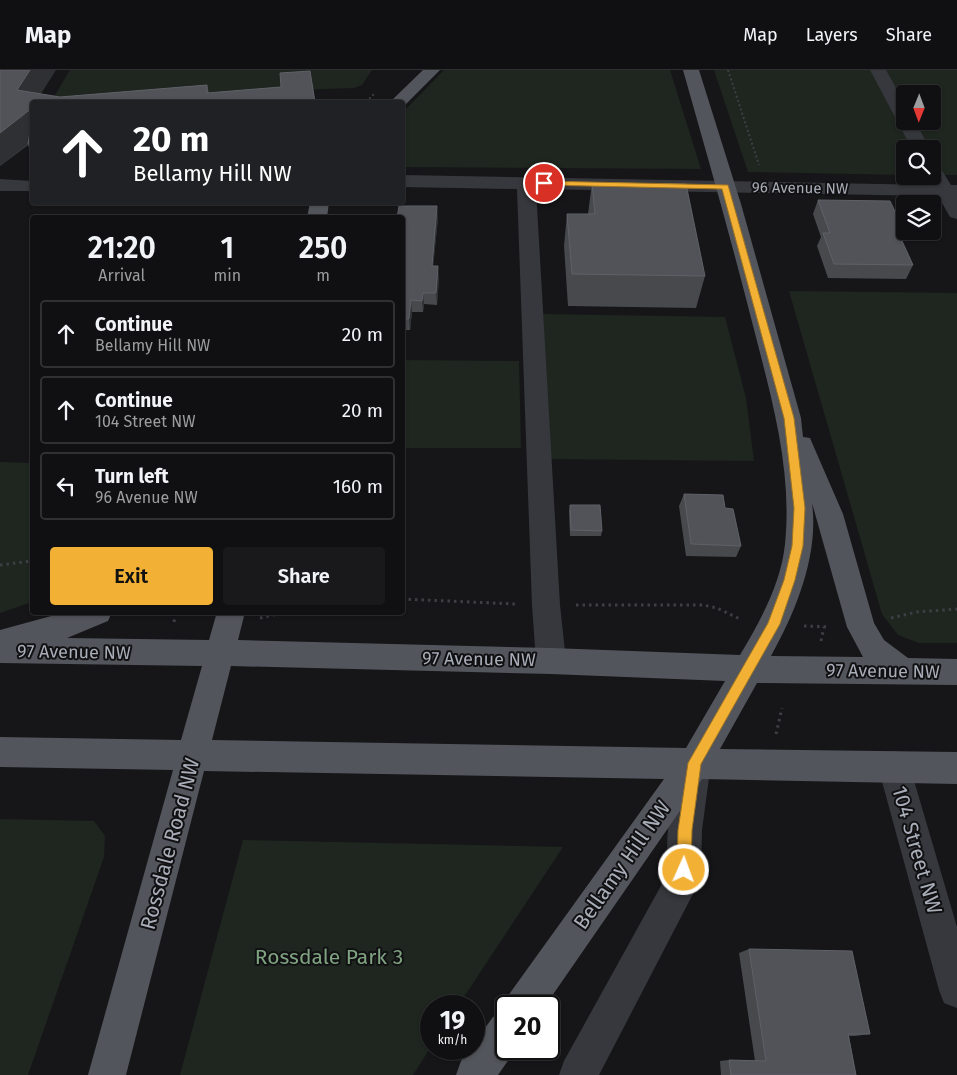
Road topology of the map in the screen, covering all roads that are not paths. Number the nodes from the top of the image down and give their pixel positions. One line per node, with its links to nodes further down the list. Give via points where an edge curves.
1 (432, 70): 4 (main road)
2 (691, 70): 11 (main road)
3 (878, 70): 5 (street)
4 (400, 100)
5 (896, 103)
6 (941, 179): 12 (street)
7 (405, 181): 8 (street, 96 Avenue NW)
8 (526, 183): 11 (street, 96 Avenue NW); 20 (street)
9 (0, 185): 10 (street)
10 (30, 186)
11 (726, 187): 12 (street, 96 Avenue NW); 14 (main road)
12 (951, 191): 13 (street)
13 (957, 213)
14 (789, 418): 21 (main road, via 800,508 798,546 774,624); 22 (main road, via 830,514 861,627 874,649)
15 (91, 615): 17 (main road, via 65,626)
16 (230, 615): 19 (main road, Rossdale Road NW)
17 (0, 642)
18 (0, 650): 19 (main road, 97 Avenue NW)
19 (219, 654): 20 (main road, 97 Avenue NW); 25 (main road, Rossdale Road NW)
20 (551, 661): 21 (main road, 97 Avenue NW)
21 (749, 669): 22 (main road, 97 Avenue NW); 26 (main road, Bellamy Hill NW)
22 (902, 671): 23 (main road, 97 Avenue NW)
23 (957, 672)
24 (0, 752): 25 (main road)
25 (194, 754): 26 (main road); 32 (main road, Rossdale Road NW)
26 (695, 763): 27 (main road); 30 (main road, Bellamy Hill NW); 34 (street, via 685,830 684,870 677,892)
27 (894, 767): 28 (main road); 29 (street, 104 Street NW)
28 (957, 768)
29 (957, 990)
30 (531, 995)
31 (495, 1046): 33 (main road)
32 (107, 1075)
33 (475, 1075)
34 (578, 1075)

